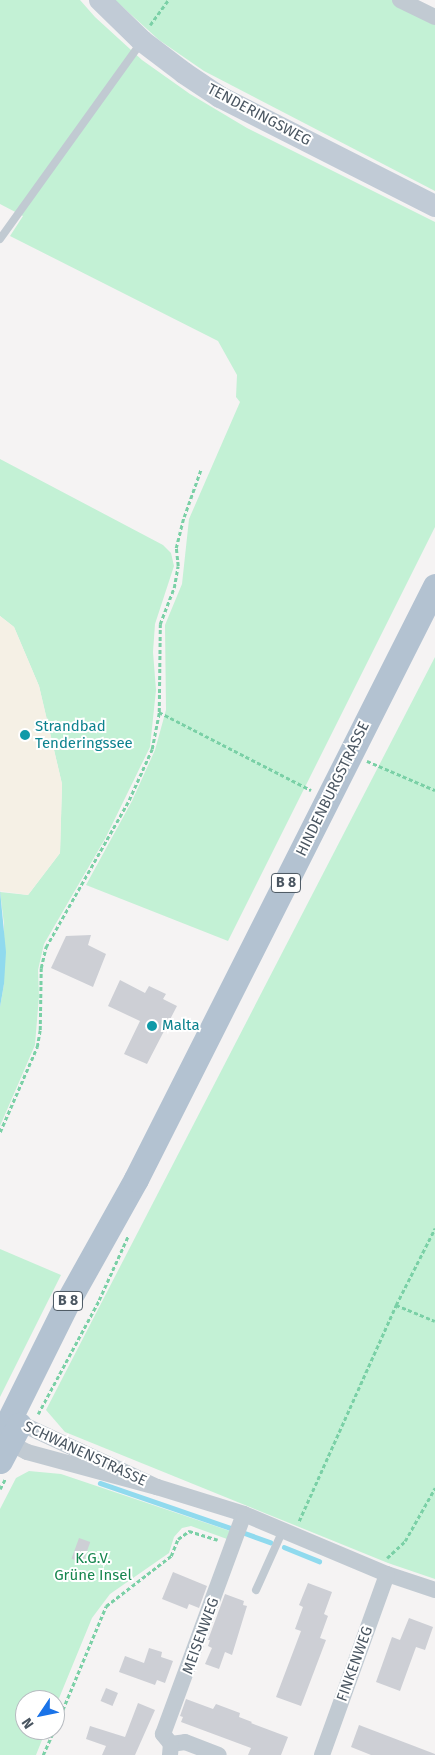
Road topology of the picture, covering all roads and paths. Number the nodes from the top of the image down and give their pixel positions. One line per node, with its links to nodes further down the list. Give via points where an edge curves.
1 (100, 0): 5 (street, TENDERINGSWEG)
2 (168, 0): 5 (path, via 146,30)
3 (400, 0): 4 (street)
4 (435, 17)
5 (142, 41): 6 (street, TENDERINGSWEG, via 220,96); 7 (lane)
6 (435, 206)
7 (0, 239)
8 (201, 470): 10 (path, via 184,517 176,548 178,566 174,588 160,624)
9 (435, 586): 11 (main road, HINDENBURGSTRASSE / B 8)
10 (159, 712): 13 (path); 14 (path, via 152,749 129,800 46,947 41,968 37,1047)
11 (350, 754): 12 (path); 13 (main road, HINDENBURGSTRASSE / B 8)
12 (435, 790)
13 (328, 799): 18 (main road, HINDENBURGSTRASSE / B 8, via 136,1179 69,1299)
14 (0, 1132)
15 (435, 1228): 16 (path)
16 (396, 1306): 17 (path); 22 (path)
17 (435, 1321)
18 (7, 1438): 19 (street, SCHWANENSTRASSE); 19 (street, SCHWANENSTRASSE, via 27,1452)
19 (156, 1487): 21 (street, SCHWANENSTRASSE)
20 (435, 1488): 24 (path, via 405,1541 386,1560)
21 (244, 1514): 22 (street, SCHWANENSTRASSE); 23 (street, MEISENWEG)
22 (288, 1532): 24 (street, SCHWANENSTRASSE); 25 (lane)
23 (234, 1544): 27 (path, via 189,1531 178,1539 171,1556 106,1606); 29 (street, MEISENWEG, via 163,1734)
24 (387, 1574): 26 (street, SCHWANENSTRASSE); 32 (street, FINKENWEG)
25 (256, 1590)
26 (435, 1590)
27 (65, 1703)
28 (49, 1740): 30 (path)
29 (170, 1750): 31 (street, via 185,1742)
30 (43, 1755)
31 (219, 1755)
32 (322, 1755)

